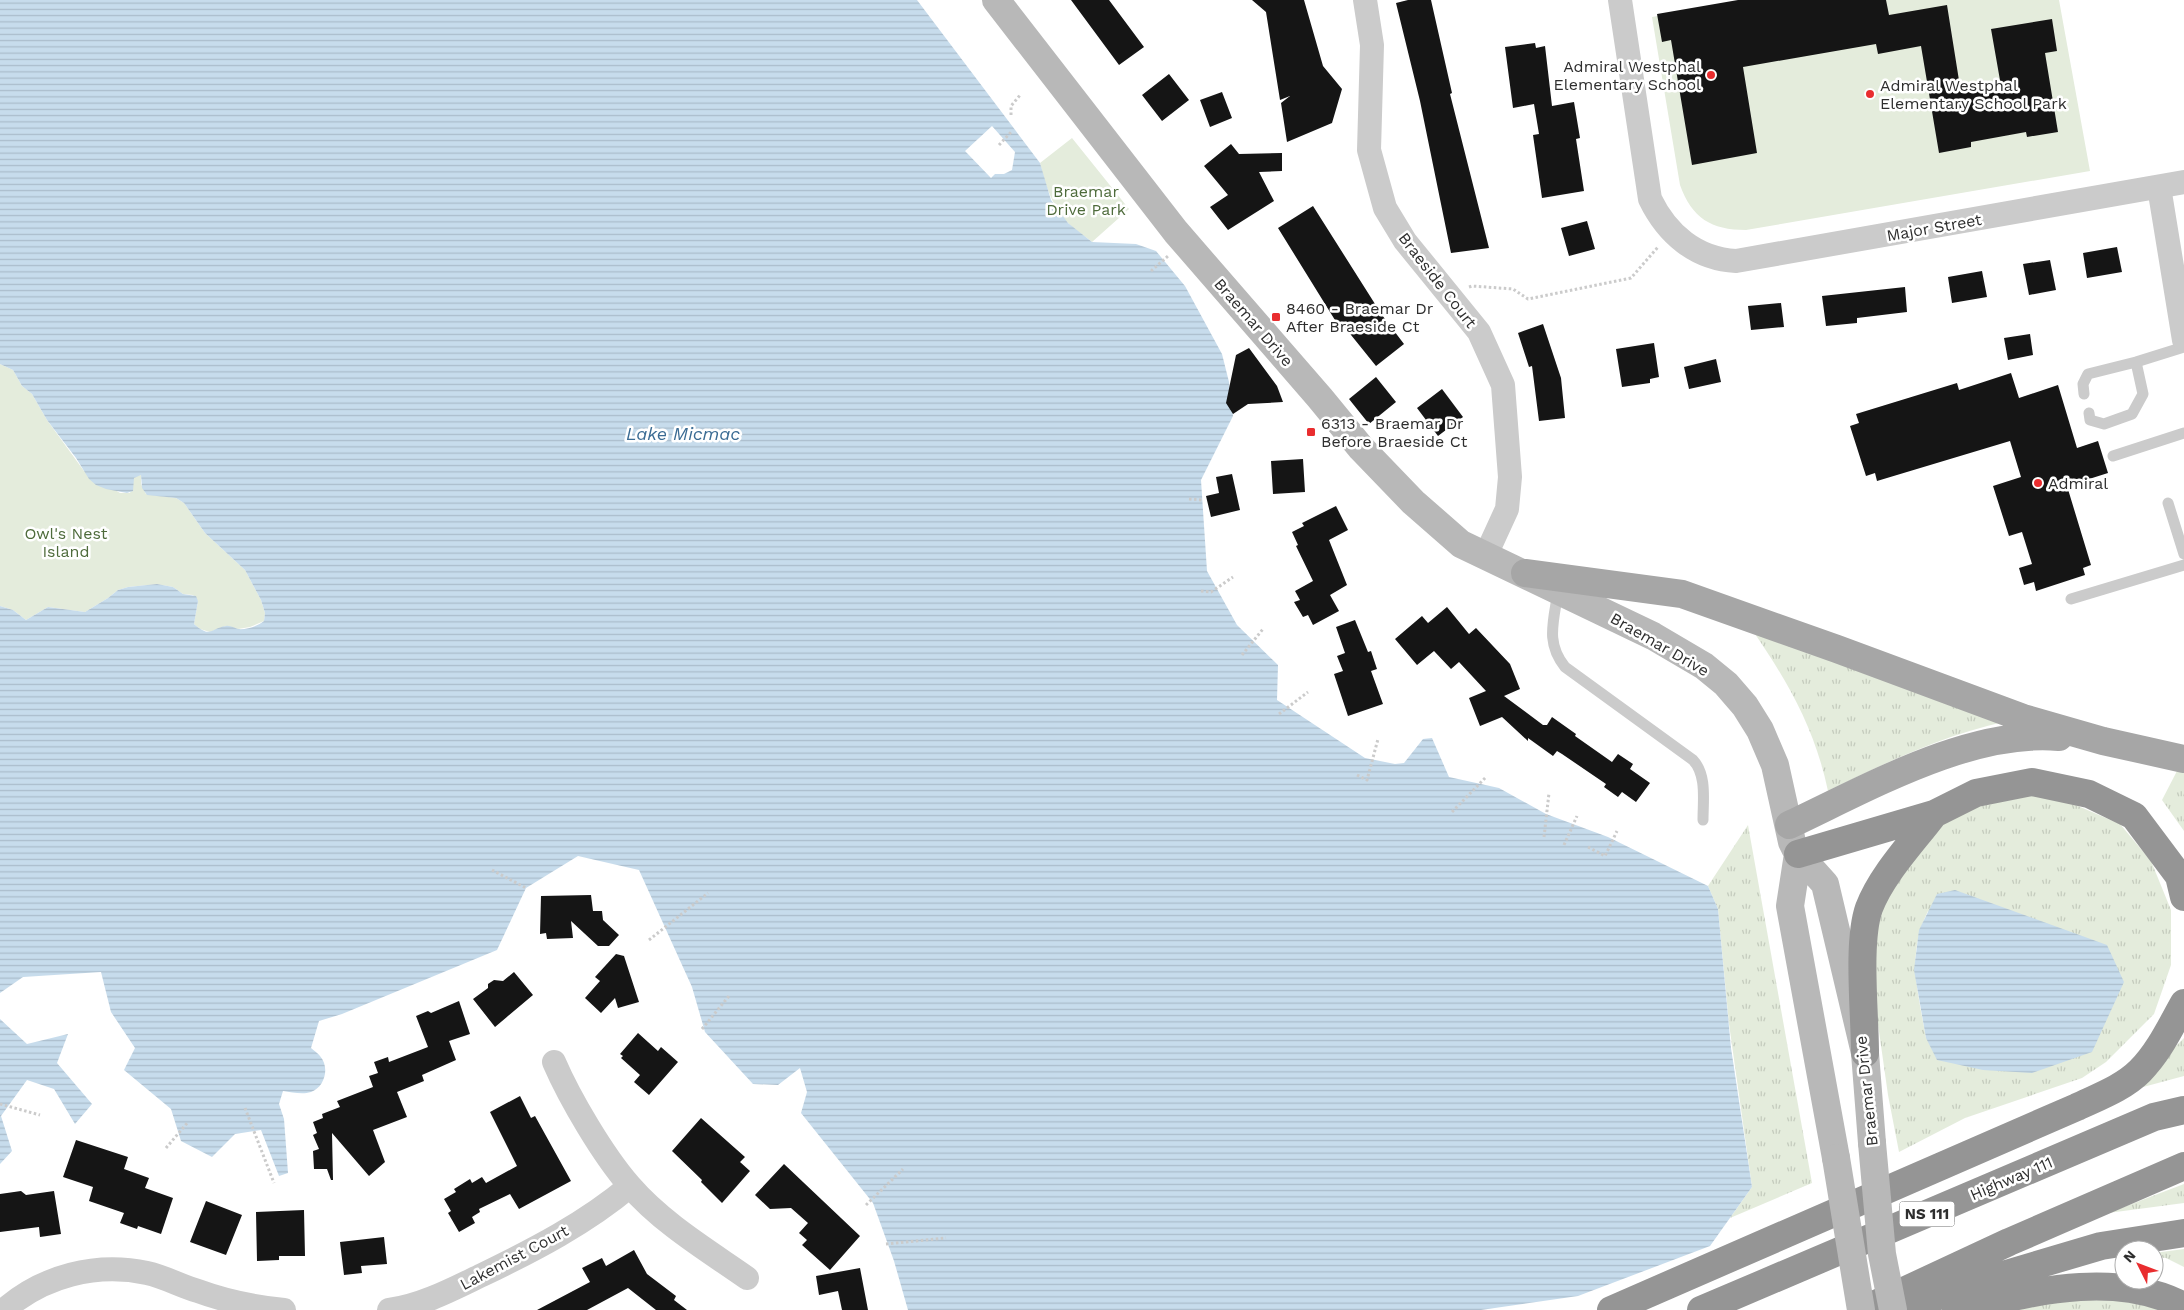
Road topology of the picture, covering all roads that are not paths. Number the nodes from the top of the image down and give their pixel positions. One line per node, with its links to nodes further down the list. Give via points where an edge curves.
1 (996, 0): 15 (main road, Braemar Drive, via 1176,232 1361,448 1413,502 1461,544)
2 (1365, 0): 15 (street, Braeside Court, via 1372,45 1369,142 1374,176 1385,208 1405,241 1479,332 1503,385 1510,477 1508,501)
3 (1620, 0): 5 (street, Major Street, via 1650,199 1661,220 1679,238 1714,258 1736,261)
4 (2184, 182): 5 (street, Major Street)
5 (2159, 188): 6 (street)
6 (2184, 340)
7 (2184, 347): 8 (lane)
8 (2136, 362): 9 (lane, via 2088,374 2083,384); 10 (lane, via 2143,394 2132,414 2104,424 2090,420)
9 (2084, 394)
10 (2089, 413)
11 (2184, 433): 12 (lane)
12 (2113, 456)
13 (2168, 503): 14 (lane)
14 (2184, 554)
15 (1485, 557): 17 (main road, Braemar Drive)
16 (2184, 565): 19 (lane)
17 (1525, 573): 18 (main road, Braemar Drive); 20 (main road, via 1682,594 2023,718)
18 (1559, 590): 23 (lane, via 1552,632 1556,656 1565,667 1700,767); 24 (main road, Braemar Drive, via 1653,636 1704,666 1726,684 1746,706 1760,730 1775,766)
19 (2071, 599)
20 (2103, 741): 21 (main road); 24 (main road, via 2048,736 1989,742 1930,760)
21 (2184, 760)
22 (1934, 814): 25 (highway); 26 (highway, via 1976,793 2032,782 2089,794 2134,816 2179,876); 28 (highway, via 1879,887 1869,909 1863,943)
23 (1703, 820)
24 (1789, 824): 25 (main road, Braemar Drive)
25 (1798, 854): 28 (main road, Braemar Drive, via 1825,884); 43 (main road, Braemar Drive, bridge, via 1790,906)
26 (2184, 898)
27 (2184, 1003): 41 (highway, via 2154,1055 2139,1072 2117,1087 2077,1108)
28 (1865, 1053): 44 (main road, Braemar Drive, bridge, via 1882,1254)
29 (554, 1062): 34 (street, via 588,1125)
30 (2184, 1104): 32 (highway)
31 (2184, 1110): 32 (highway, Highway 111 / NS 111)
32 (2154, 1117): 42 (highway, Highway 111 / NS 111)
33 (2184, 1166): 43 (highway)
34 (630, 1186): 36 (street, via 668,1220); 40 (street, Lakemist Court, via 608,1204 510,1262 430,1299)
35 (2184, 1232): 45 (highway, via 2101,1246 1966,1286)
36 (747, 1278)
37 (2184, 1306): 46 (highway, via 2168,1297 2137,1288 2052,1288)
38 (4, 1310): 39 (street, via 28,1291 48,1282 69,1275 112,1269 150,1274 232,1302)
39 (284, 1310)
40 (389, 1310)
41 (1611, 1310)
42 (1701, 1310)
43 (1862, 1310)
44 (1892, 1310)
45 (1899, 1310)
46 (1956, 1310)

